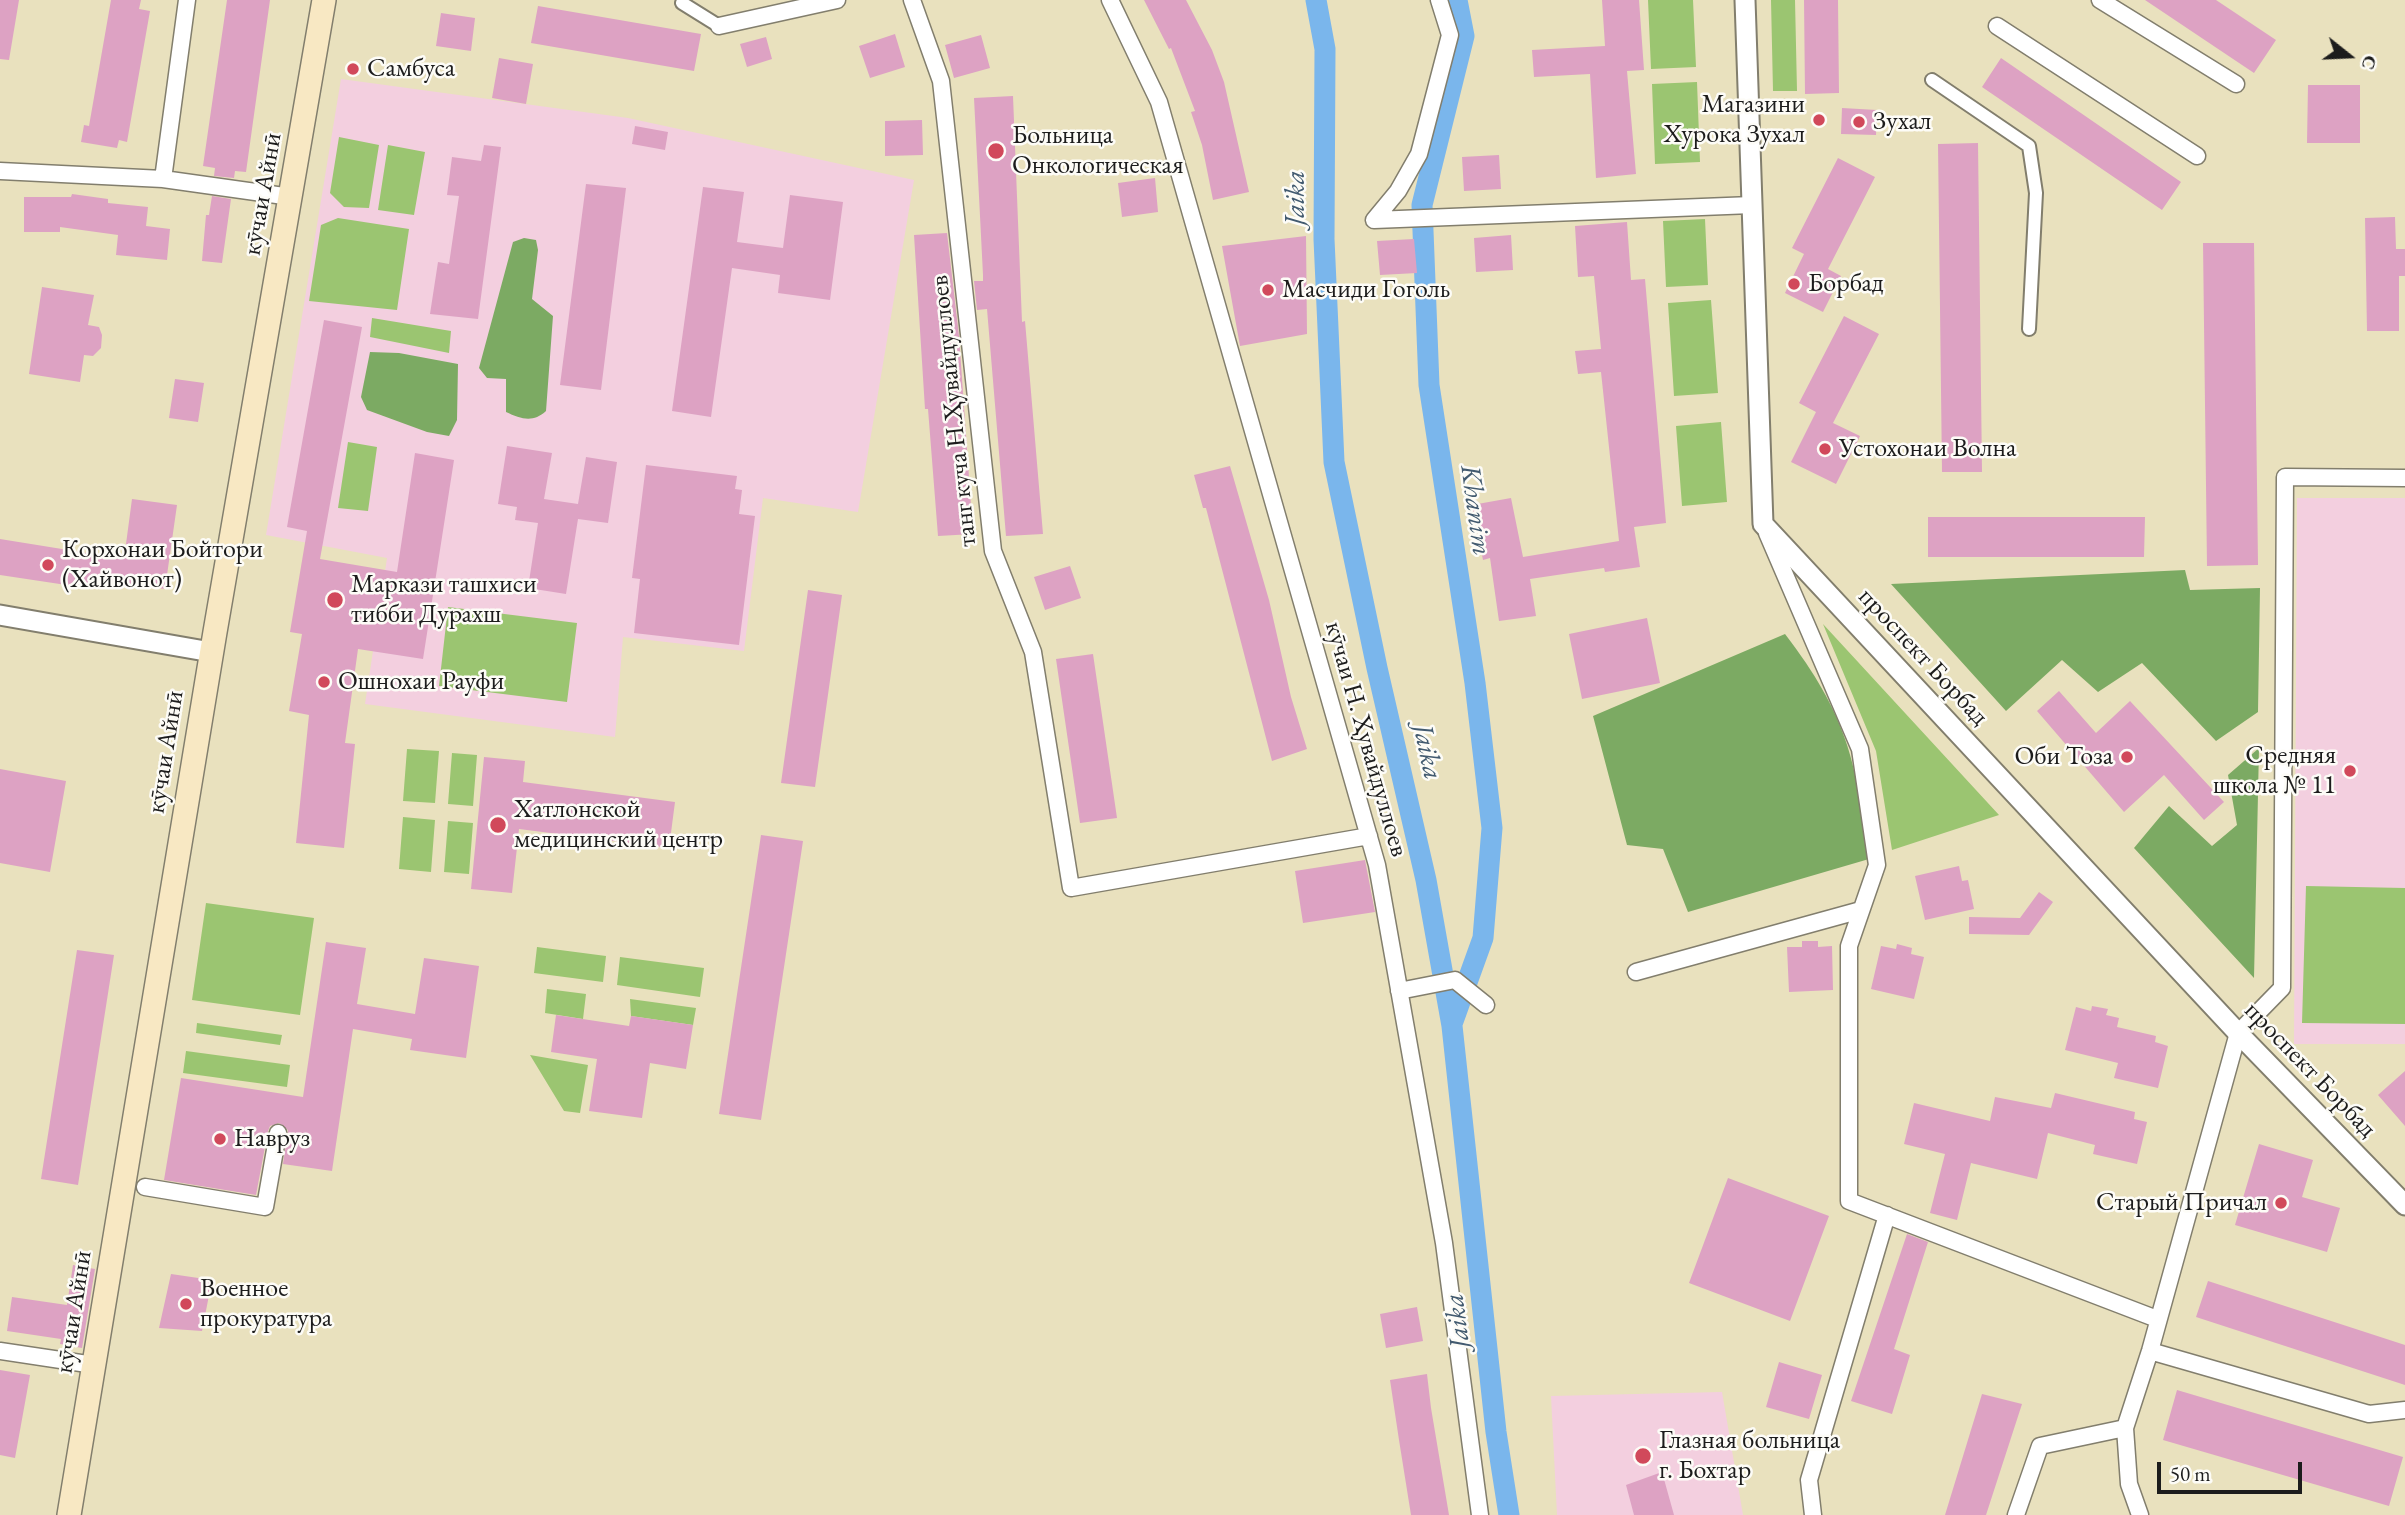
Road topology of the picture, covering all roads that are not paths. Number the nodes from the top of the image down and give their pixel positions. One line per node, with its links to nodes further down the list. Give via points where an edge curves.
1 (187, 0): 16 (street)
2 (324, 0): 17 (main road, кӯчаи Айнӣ)
3 (837, 0): 10 (street)
4 (912, 0): 24 (street, танг куча Н.Ҳувайдуллоев, via 941,81 993,551 1033,652 1071,888)
5 (1110, 0): 24 (street, кӯчаи Н. Ҳувайдуллоев, via 1159,102)
6 (1438, 0): 18 (street, via 1450,35 1419,154 1374,220)
7 (1745, 0): 18 (street)
8 (2100, 0): 13 (street)
9 (682, 3): 10 (street)
10 (719, 26)
11 (1997, 26): 14 (street)
12 (1932, 80): 19 (street, via 2029,146 2036,192)
13 (2236, 84)
14 (2197, 156)
15 (0, 171): 16 (street)
16 (163, 179): 17 (street)
17 (291, 197): 23 (main road, кӯчаи Айнӣ)
18 (1752, 205): 21 (street)
19 (2029, 329)
20 (2405, 478): 29 (street, via 2285,477 2282,988)
21 (1763, 524): 25 (street, via 1860,749 1877,865); 29 (street, проспект Борбад)
22 (0, 615): 23 (street)
23 (212, 652): 37 (main road, кӯчаи Айнӣ)
24 (1369, 836): 27 (street, кӯчаи Н. Ҳувайдуллоев)
25 (1861, 910): 26 (street); 33 (street, via 1849,946 1849,1201)
26 (1636, 972)
27 (1399, 991): 28 (street, via 1455,980); 41 (street, кӯчаи Н. Ҳувайдуллоев, via 1444,1243)
28 (1486, 1005)
29 (2238, 1033): 32 (street, проспект Борбад); 34 (street)
30 (278, 1133): 31 (street, via 265,1207)
31 (145, 1187)
32 (2405, 1205)
33 (1887, 1215): 34 (street); 42 (street, via 1809,1480)
34 (2157, 1319): 36 (street)
35 (0, 1351): 37 (street)
36 (2150, 1351): 38 (street, via 2369,1414); 39 (street)
37 (94, 1365): 40 (main road, кӯчаи Айнӣ)
38 (2405, 1410)
39 (2125, 1428): 43 (street, via 2040,1446); 44 (street, via 2129,1484)
40 (69, 1515)
41 (1480, 1515)
42 (1813, 1515)
43 (2016, 1515)
44 (2140, 1515)

